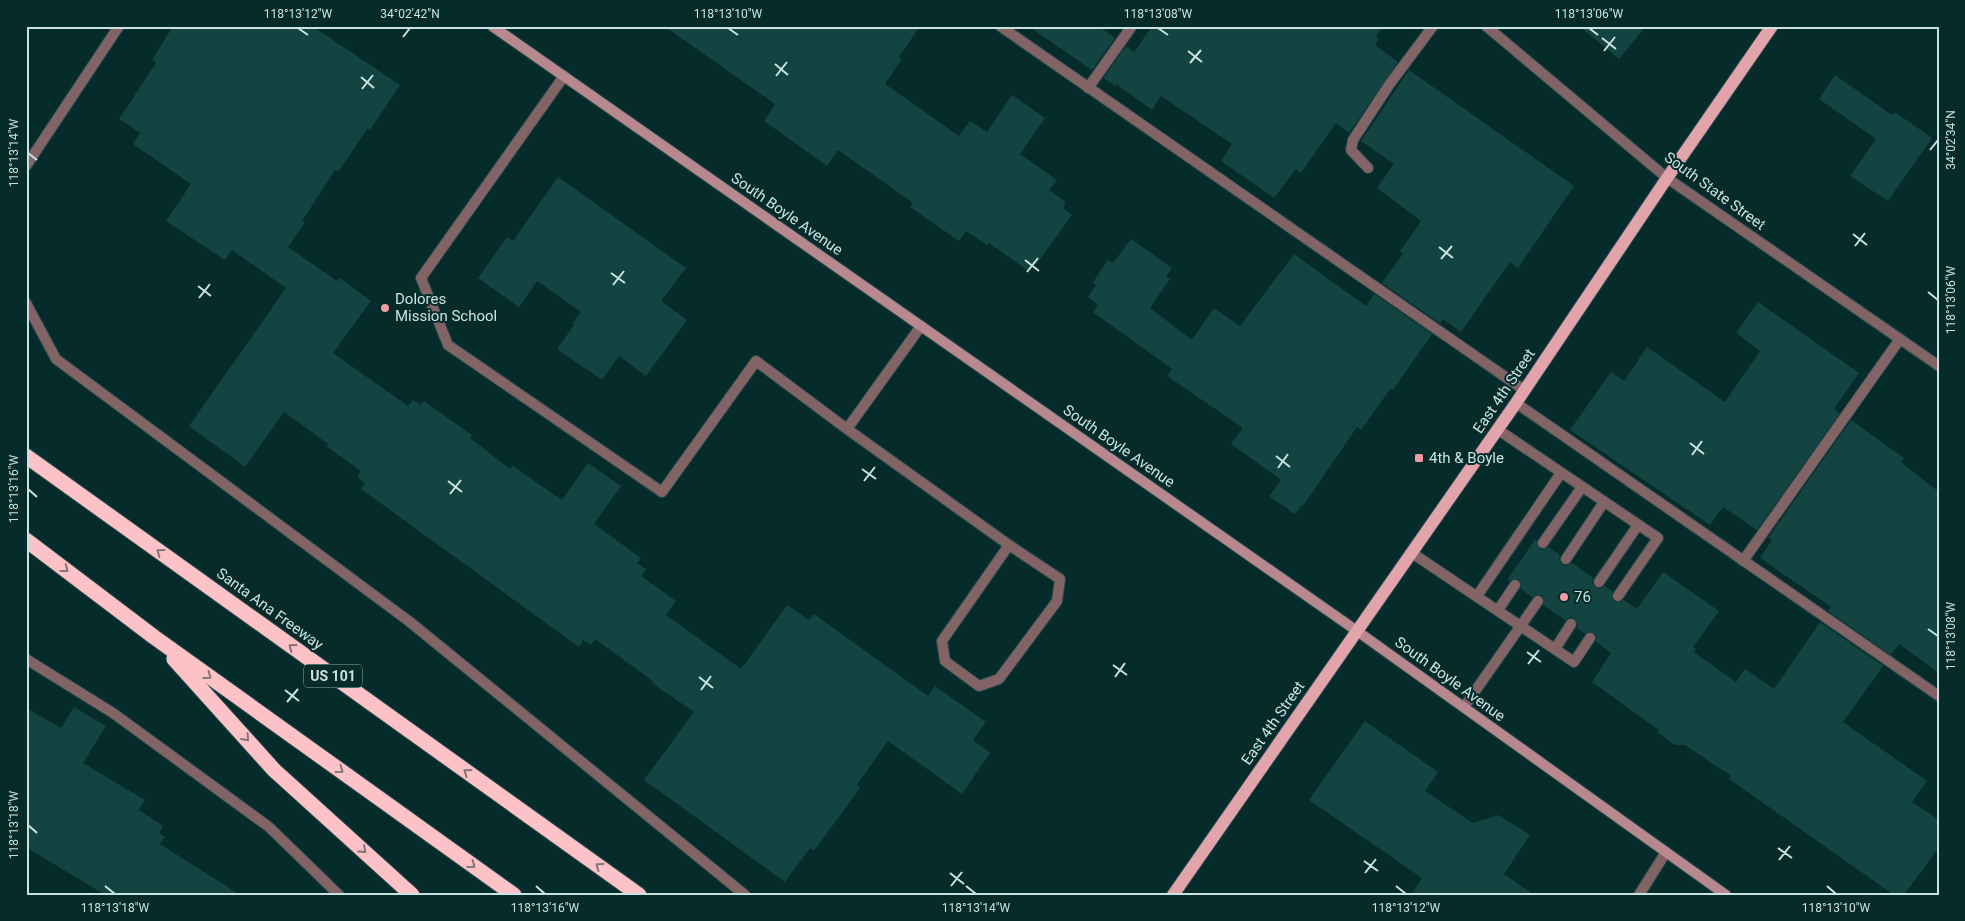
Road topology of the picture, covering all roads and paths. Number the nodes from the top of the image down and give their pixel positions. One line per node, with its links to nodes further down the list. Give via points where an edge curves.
1 (119, 26): 10 (street)
2 (492, 26): 8 (main road, South Boyle Avenue)
3 (1000, 26): 9 (street)
4 (1132, 26): 9 (street)
5 (1433, 26): 11 (street, via 1353,140 1351,150)
6 (1486, 26): 12 (street, South State Street)
7 (1772, 26): 12 (main road, East 4th Street)
8 (564, 76): 14 (main road, South Boyle Avenue); 19 (street, via 421,278 448,345 662,492 756,361)
9 (1088, 88): 17 (street)
10 (26, 166)
11 (1368, 168)
12 (1667, 178): 15 (street, South State Street); 17 (main road, East 4th Street)
13 (26, 303): 52 (street, via 56,360 410,622)
14 (921, 326): 19 (street); 40 (main road, South Boyle Avenue)
15 (1900, 339): 16 (street, South State Street); 31 (street)
16 (1939, 366)
17 (1524, 390): 18 (main road, East 4th Street)
18 (1516, 403): 20 (main road, East 4th Street); 31 (street)
19 (847, 429): 28 (street)
20 (1497, 429): 22 (street); 29 (main road, East 4th Street)
21 (26, 456): 51 (highway, Santa Ana Freeway / US 101, one-way to 21)
22 (1562, 473): 23 (street); 34 (street)
23 (1582, 487): 24 (street); 27 (street)
24 (1604, 502): 25 (street); 30 (street)
25 (1638, 525): 32 (street); 35 (street, via 1658,538)
26 (26, 540): 41 (highway, one-way to 41)
27 (1543, 543)
28 (1009, 545): 28 (street, via 1060,579 1057,600 999,679 979,686 945,661 942,641)
29 (1412, 553): 34 (street); 40 (main road, East 4th Street)
30 (1566, 559)
31 (1743, 560): 45 (street)
32 (1600, 582)
33 (1515, 585): 37 (street)
34 (1477, 596): 37 (street)
35 (1618, 596)
36 (1538, 601): 39 (street)
37 (1498, 610): 39 (street)
38 (1571, 624): 43 (street)
39 (1521, 626): 43 (street); 46 (street)
40 (1357, 631): 46 (main road, South Boyle Avenue); 53 (main road, East 4th Street)
41 (154, 637): 49 (highway, one-way to 49, via 274,770); 50 (highway, one-way to 50)
42 (1590, 638): 43 (street, via 1574,662)
43 (1555, 649)
44 (26, 659): 48 (street, via 113,713 269,827)
45 (1939, 696)
46 (1464, 708): 47 (main road, South Boyle Avenue)
47 (1666, 852): 54 (street); 55 (main road, South Boyle Avenue)
48 (339, 895)
49 (412, 895)
50 (514, 895)
51 (639, 895)
52 (745, 895)
53 (1173, 895)
54 (1639, 895)
55 (1726, 895)

